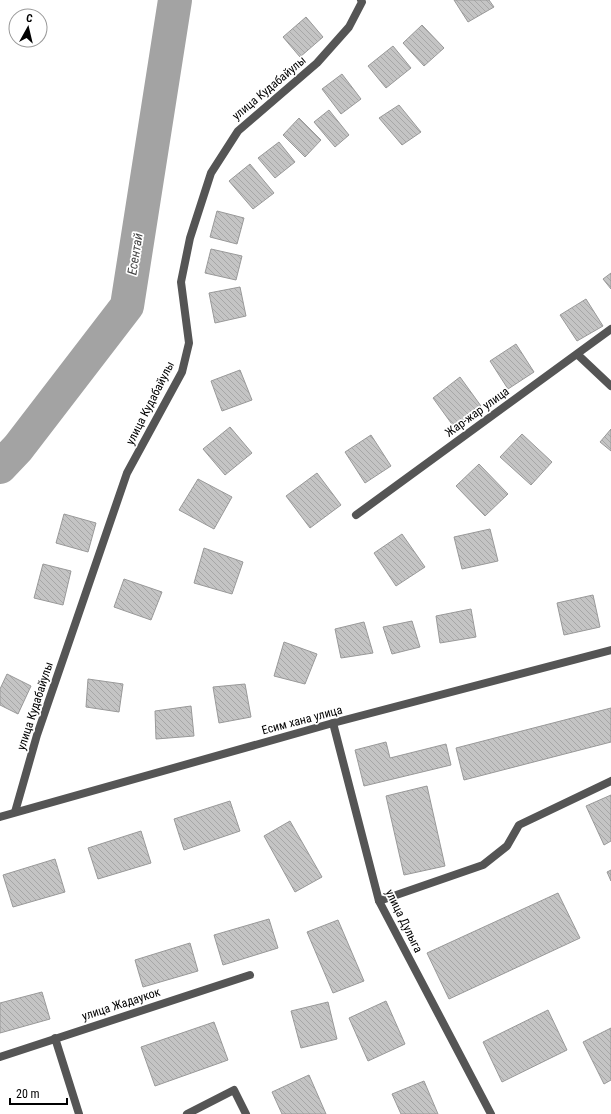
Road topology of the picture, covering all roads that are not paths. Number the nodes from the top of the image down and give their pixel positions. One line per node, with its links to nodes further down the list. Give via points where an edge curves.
1 (361, 0): 9 (street, улица Кудабайулы, via 349,27 317,64 238,131 211,173 190,238 182,282 189,343 182,372 127,473 37,735)
2 (611, 329): 3 (street, Жар-жар улица)
3 (576, 354): 4 (street); 5 (street, Жар-жар улица)
4 (611, 386)
5 (356, 515)
6 (611, 650): 7 (street, Есим хана улица)
7 (333, 723): 9 (street, Есим хана улица); 11 (street, улица Дулыга)
8 (611, 781): 11 (street, via 518,825 507,846 483,865)
9 (15, 812): 10 (street, Есим хана улица)
10 (0, 817)
11 (379, 901): 18 (street, улица Дулыга)
12 (250, 975): 13 (street, улица Жадаукок)
13 (55, 1038): 14 (street, улица Жадаукок); 15 (street)
14 (0, 1057)
15 (79, 1114)
16 (187, 1114): 17 (street, via 234,1090)
17 (246, 1114)
18 (492, 1114)

